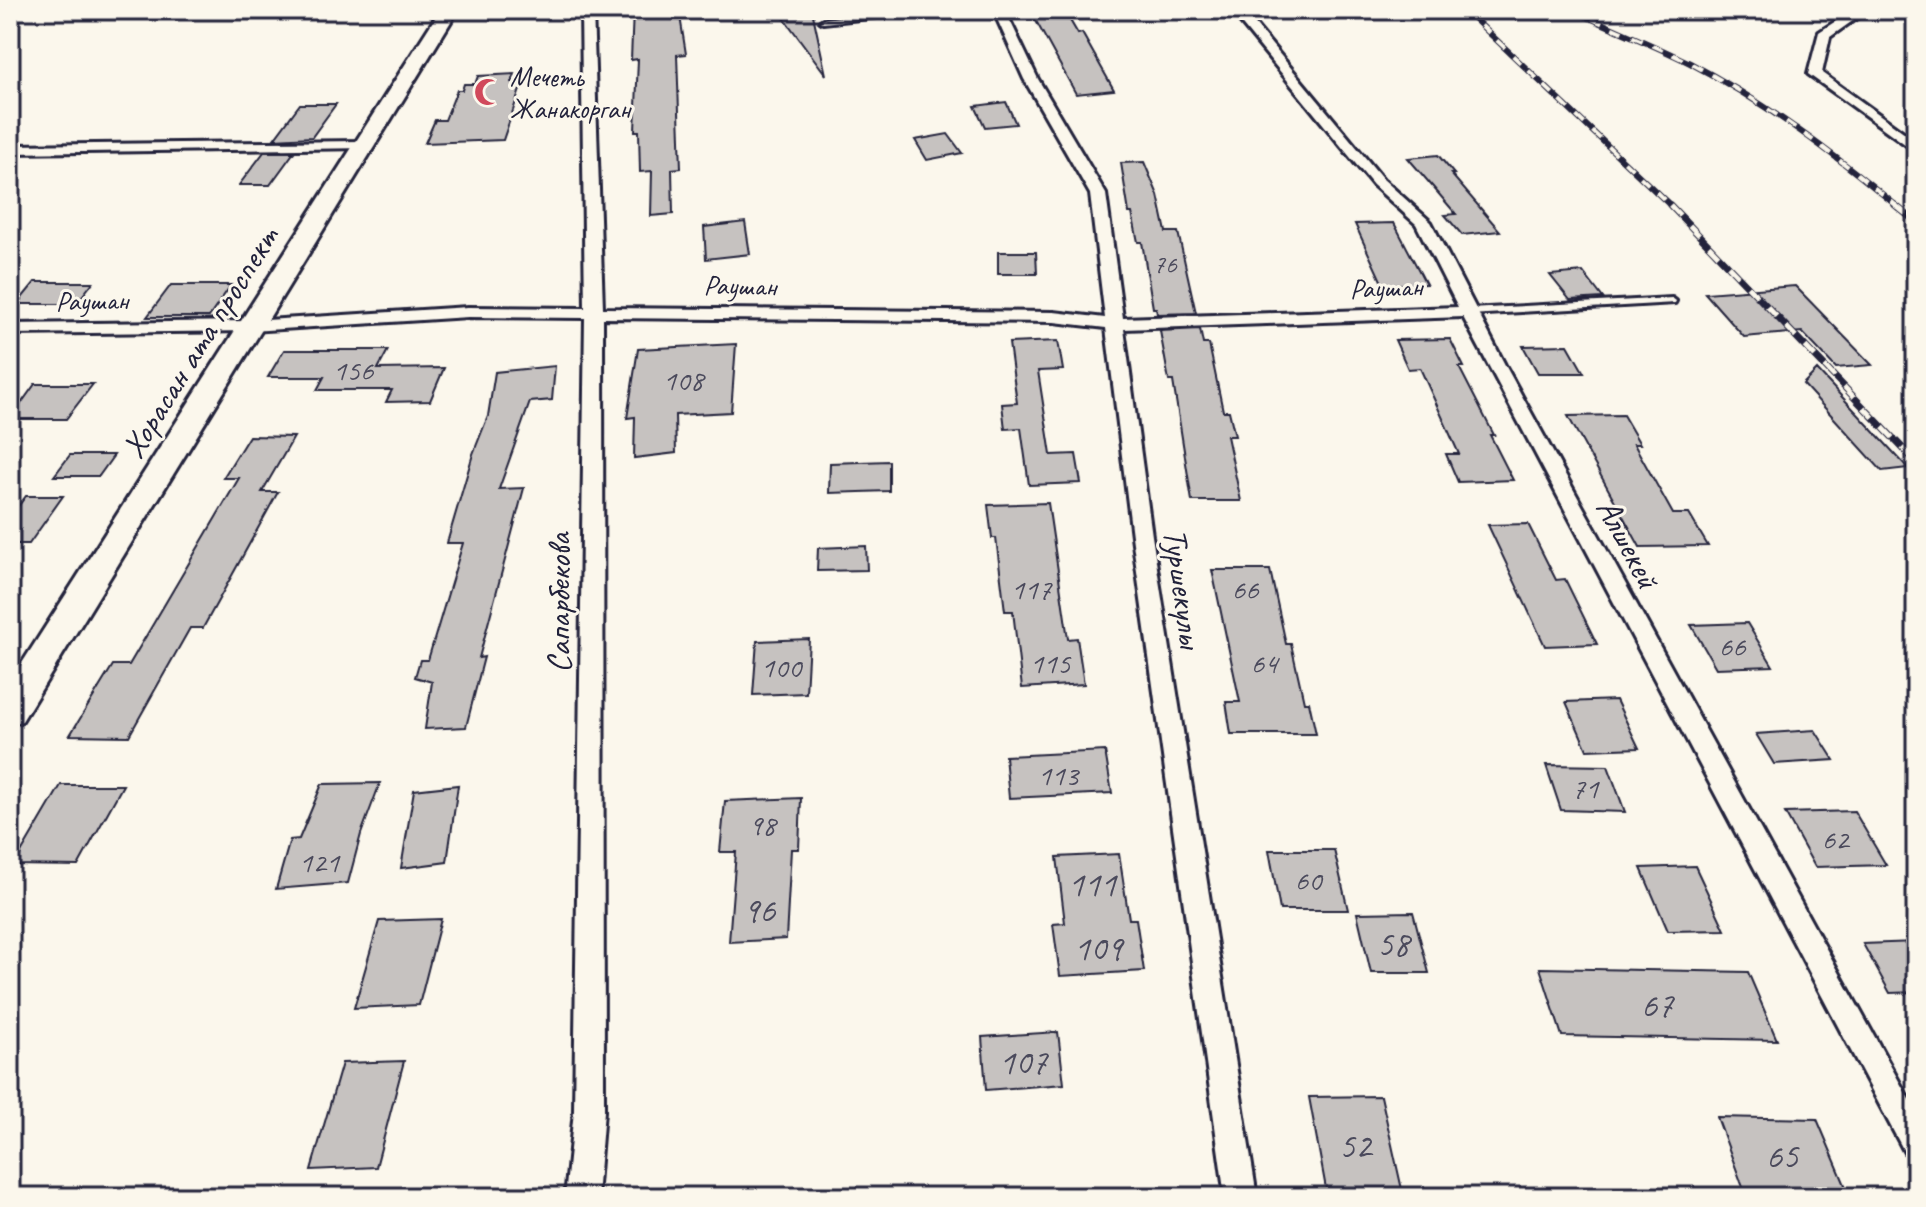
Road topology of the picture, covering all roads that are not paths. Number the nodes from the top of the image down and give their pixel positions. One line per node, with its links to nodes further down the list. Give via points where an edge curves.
1 (449, 10): 9 (main road, Хорасан ата проспект)
2 (587, 10): 12 (street, Сапарбекова)
3 (924, 10): 7 (lane)
4 (999, 10): 14 (street, Туршекулы, via 1031,79 1098,194)
5 (1236, 10): 13 (street, Алшекей, via 1378,182 1423,222)
6 (1862, 10): 8 (street, via 1824,35 1815,74)
7 (823, 21)
8 (1913, 143)
9 (364, 145): 10 (street); 15 (main road, Хорасан ата проспект)
10 (10, 149)
11 (1672, 301): 13 (lane)
12 (594, 311): 14 (street, Раушан, via 1054,317); 15 (street, Раушан, via 468,312); 19 (street, Сапарбекова, via 589,1111)
13 (1469, 312): 14 (street, Раушан); 18 (street, Алшекей)
14 (1115, 324): 20 (street, Туршекулы)
15 (251, 326): 16 (street, Раушан); 17 (main road, Хорасан ата проспект)
16 (10, 329)
17 (10, 711)
18 (1916, 1142)
19 (581, 1197)
20 (1241, 1197)

